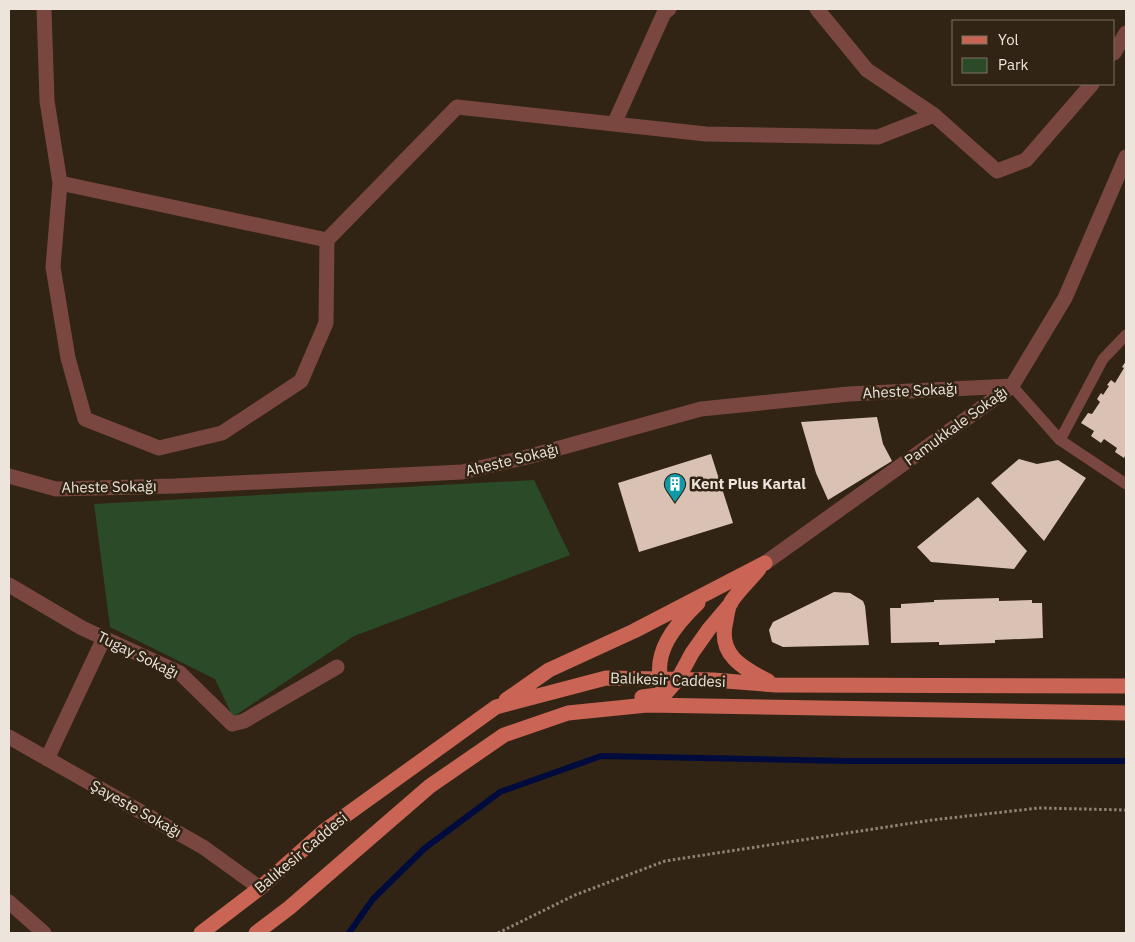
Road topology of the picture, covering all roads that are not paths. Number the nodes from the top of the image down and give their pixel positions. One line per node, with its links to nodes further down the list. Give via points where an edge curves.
1 (44, 9): 10 (street, via 47,101)
2 (668, 9): 8 (street)
3 (817, 9): 7 (street, via 867,70)
4 (1126, 33): 5 (street)
5 (1115, 51)
6 (1091, 85): 7 (street, via 1026,160 997,171)
7 (934, 115): 8 (street, via 878,137 706,134)
8 (614, 124): 11 (street, via 457,107)
9 (1126, 157): 13 (street, Pamukkale Sokağı, via 1065,298)
10 (60, 184): 11 (street); 11 (street, via 53,267 68,358 85,419 159,448 222,433 301,382 326,323)
11 (327, 240)
12 (1126, 335): 14 (lane, via 1103,359)
13 (1012, 386): 14 (lane); 15 (street, Aheste Sokağı, via 849,394 700,409 462,472 56,489); 17 (street, Pamukkale Sokağı)
14 (1060, 440): 16 (lane)
15 (9, 476)
16 (1126, 484)
17 (765, 563): 19 (main road); 20 (main road)
18 (9, 585): 21 (street, Tugay Sokağı)
19 (710, 592): 23 (main road, via 678,622 660,655); 28 (main road, via 549,670)
20 (731, 603): 24 (main road, via 692,653); 25 (main road, via 724,626 730,655 744,669)
21 (104, 638): 22 (street, Tugay Sokağı, via 180,673 232,724); 33 (street)
22 (337, 667)
23 (660, 679): 24 (main road, Balıkesir Caddesi); 27 (main road); 28 (main road, Balıkesir Caddesi, via 606,678)
24 (678, 679): 25 (main road, Balıkesir Caddesi); 27 (main road)
25 (776, 685): 26 (main road, Balıkesir Caddesi)
26 (1126, 686)
27 (666, 694): 29 (main road); 31 (main road, via 567,705 521,720)
28 (496, 706): 34 (main road, Balıkesir Caddesi, via 324,831)
29 (683, 706): 30 (main road, Balıkesir Caddesi); 31 (main road, Balıkesir Caddesi, via 647,705 568,714)
30 (1126, 713)
31 (504, 735): 38 (main road, Balıkesir Caddesi, via 430,786)
32 (9, 736): 33 (street, Şayeste Sokağı)
33 (46, 759): 34 (street, Şayeste Sokağı, via 203,847)
34 (260, 888): 37 (main road, Balıkesir Caddesi)
35 (9, 902): 36 (street)
36 (44, 933)
37 (201, 933)
38 (256, 933)

